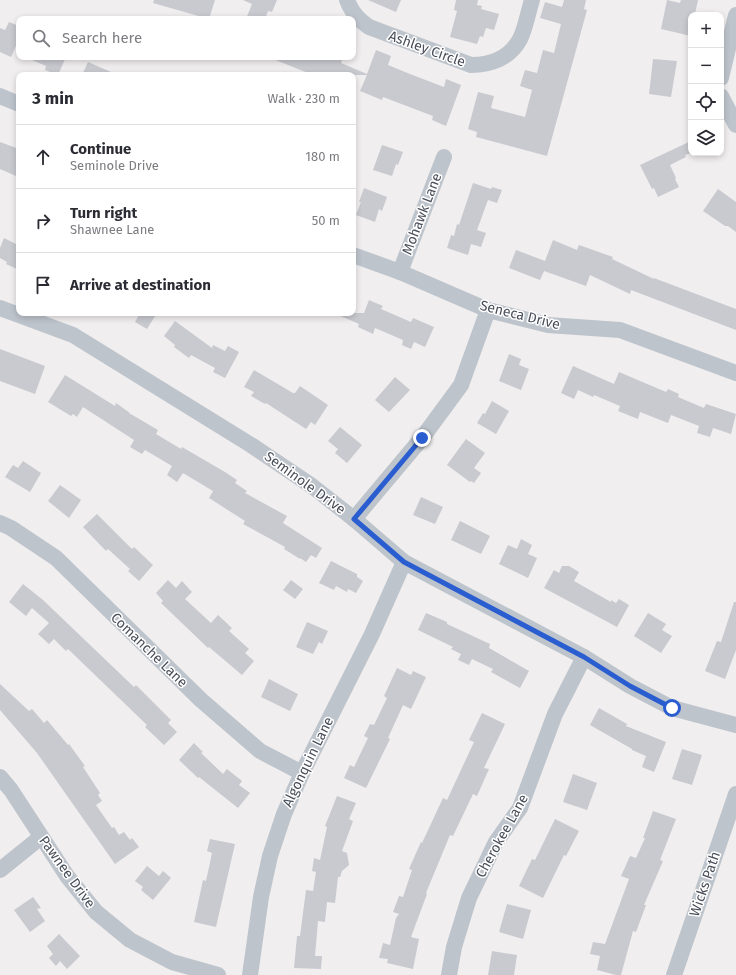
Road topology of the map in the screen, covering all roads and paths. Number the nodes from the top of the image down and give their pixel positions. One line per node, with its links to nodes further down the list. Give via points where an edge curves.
1 (347, 0): 3 (street, Ashley Circle)
2 (532, 0): 5 (street, Ashley Circle, via 521,38 515,47 501,58 484,65 471,65 369,28)
3 (355, 16)
4 (736, 16): 6 (street)
5 (356, 17)
6 (724, 66)
7 (0, 96): 9 (street)
8 (724, 102): 10 (street)
9 (16, 103)
10 (736, 125)
11 (444, 156): 13 (street, Mohawk Lane)
12 (356, 256): 13 (street, Seneca Drive)
13 (400, 272): 15 (street, Seneca Drive)
14 (0, 308): 16 (street, Seminole Drive)
15 (488, 310): 18 (street, Seneca Drive, via 548,324 620,330); 19 (street, via 461,385 422,438)
16 (16, 314)
17 (22, 316): 19 (street, Seminole Drive, via 73,335 251,445 312,486)
18 (736, 373)
19 (354, 519): 21 (street, Seminole Drive)
20 (0, 523): 24 (street, Comanche Lane, via 56,558 201,700 260,751)
21 (404, 562): 22 (street, Seminole Drive); 24 (street, Algonquin Lane, via 372,634)
22 (584, 657): 23 (street, Seminole Drive, via 630,686 672,708); 31 (street, Cherokee Lane, via 555,714 520,808 496,842 469,898 454,947)
23 (736, 725)
24 (302, 773): 30 (street, Algonquin Lane, via 284,814 270,856 261,897)
25 (0, 777): 27 (street, Pawnee Drive)
26 (736, 794): 32 (street, Wicks Path)
27 (41, 837): 28 (street); 29 (street, Pawnee Drive, via 67,876 96,912 130,940 172,962)
28 (0, 870)
29 (218, 975)
30 (250, 975)
31 (449, 975)
32 (674, 975)

